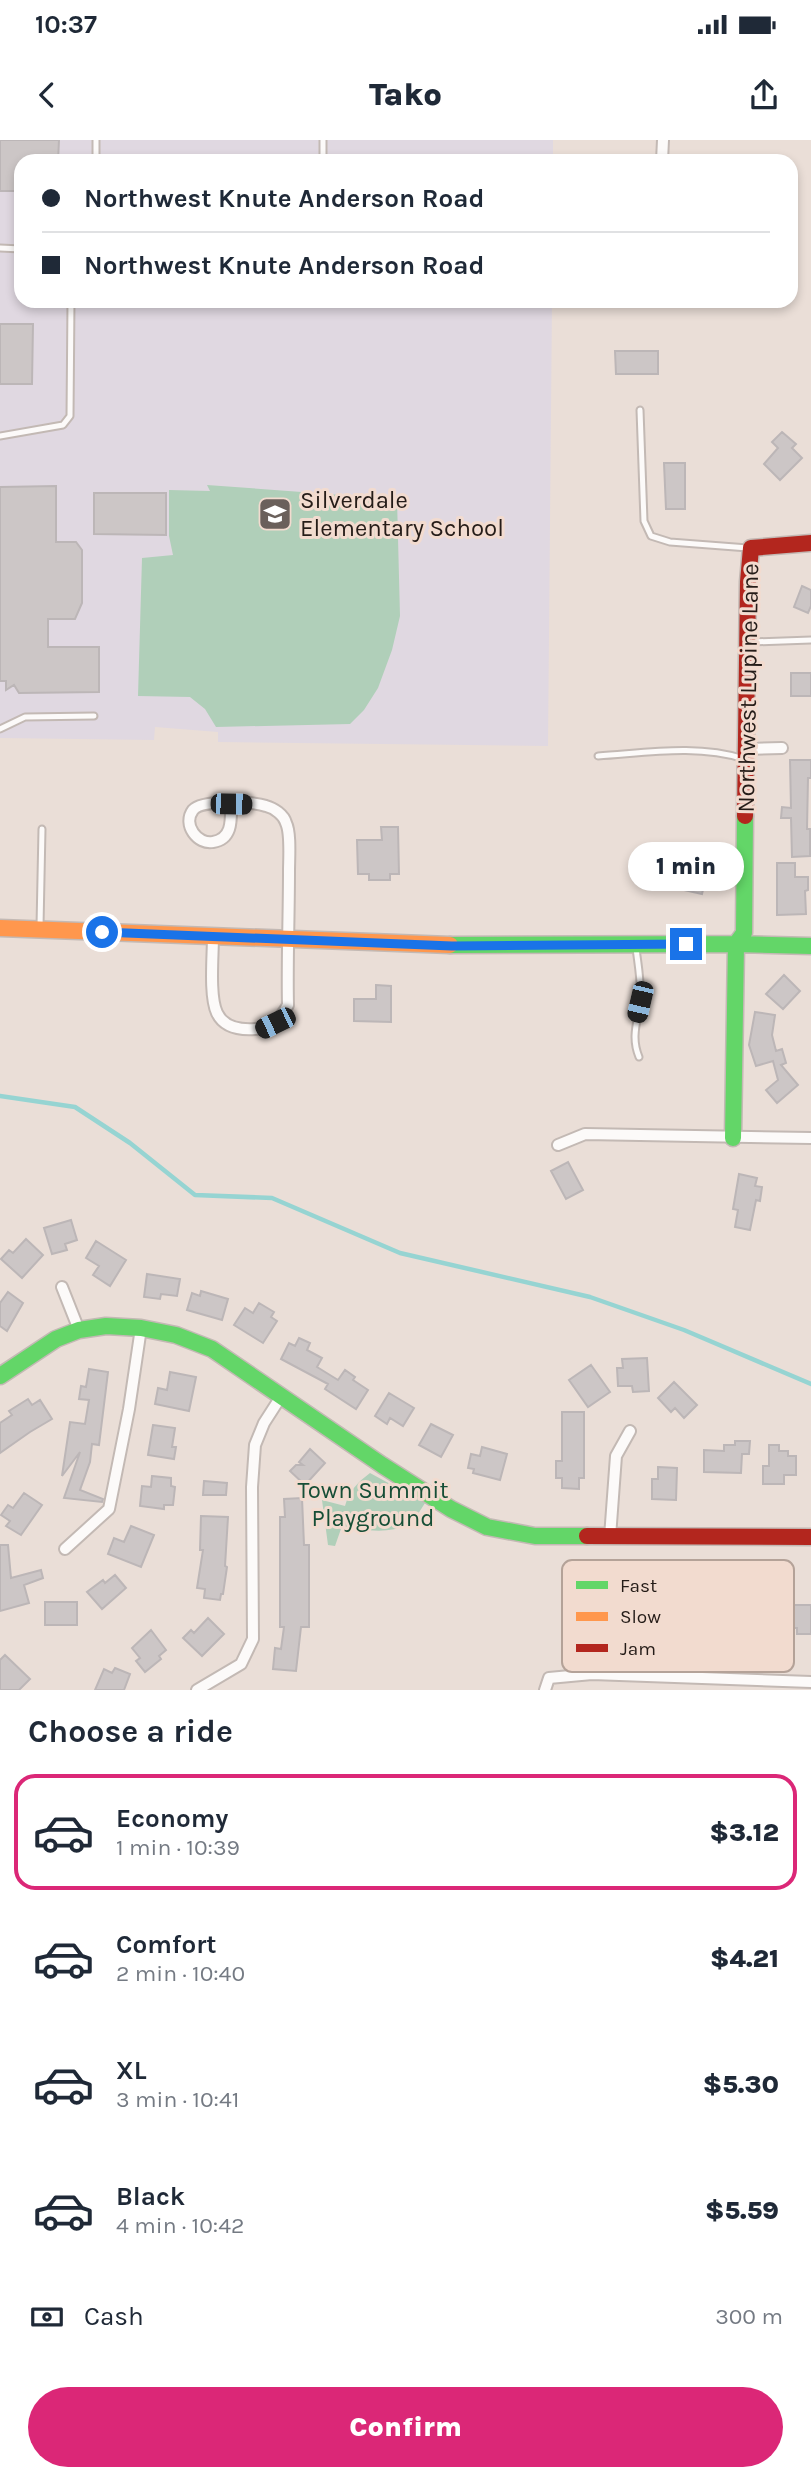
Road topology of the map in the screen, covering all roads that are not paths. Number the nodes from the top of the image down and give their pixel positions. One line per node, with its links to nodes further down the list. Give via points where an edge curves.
1 (71, 308): 3 (lane, via 70,416 63,425)
2 (640, 410): 5 (lane, via 644,521 652,536 670,542)
3 (0, 436)
4 (811, 543): 5 (street, Northwest Lupine Lane)
5 (751, 548): 7 (street, Northwest Lupine Lane)
6 (811, 640): 7 (lane)
7 (748, 643): 11 (street, Northwest Lupine Lane)
8 (94, 716): 9 (lane, via 25,717)
9 (0, 729)
10 (782, 748): 11 (street)
11 (747, 754): 12 (lane, via 706,751); 19 (street, Northwest Lupine Lane, via 744,933)
12 (598, 757)
13 (231, 804): 13 (street, via 202,805 194,810 192,832 200,841 210,843 228,834); 18 (street, via 268,806 286,823)
14 (42, 829): 16 (lane)
15 (0, 928): 16 (street)
16 (40, 929): 17 (street)
17 (213, 936): 18 (street); 18 (street, via 217,1014 233,1028 248,1030 275,1023 288,1005)
18 (289, 939): 20 (street, via 452,946)
19 (736, 944): 20 (street); 21 (street); 23 (street, Northwest Lupine Lane)
20 (636, 945): 22 (lane, via 640,1002 634,1028)
21 (811, 946)
22 (639, 1057)
23 (733, 1138): 24 (street); 25 (street, via 585,1134)
24 (811, 1138)
25 (558, 1144)
26 (62, 1287): 28 (street)
27 (141, 1328): 28 (street); 30 (street, via 212,1349); 34 (street, via 109,1509)
28 (79, 1330): 29 (street, via 56,1339)
29 (0, 1376)
30 (282, 1395): 32 (street, via 382,1465 488,1527 536,1536); 37 (street, via 254,1445 253,1639 241,1664)
31 (630, 1430): 32 (street, via 616,1456)
32 (610, 1537): 33 (street)
33 (811, 1537)
34 (65, 1549)
35 (811, 1682): 36 (street)
36 (764, 1686): 38 (street, via 592,1674 549,1678)
37 (197, 1690)
38 (544, 1690)

